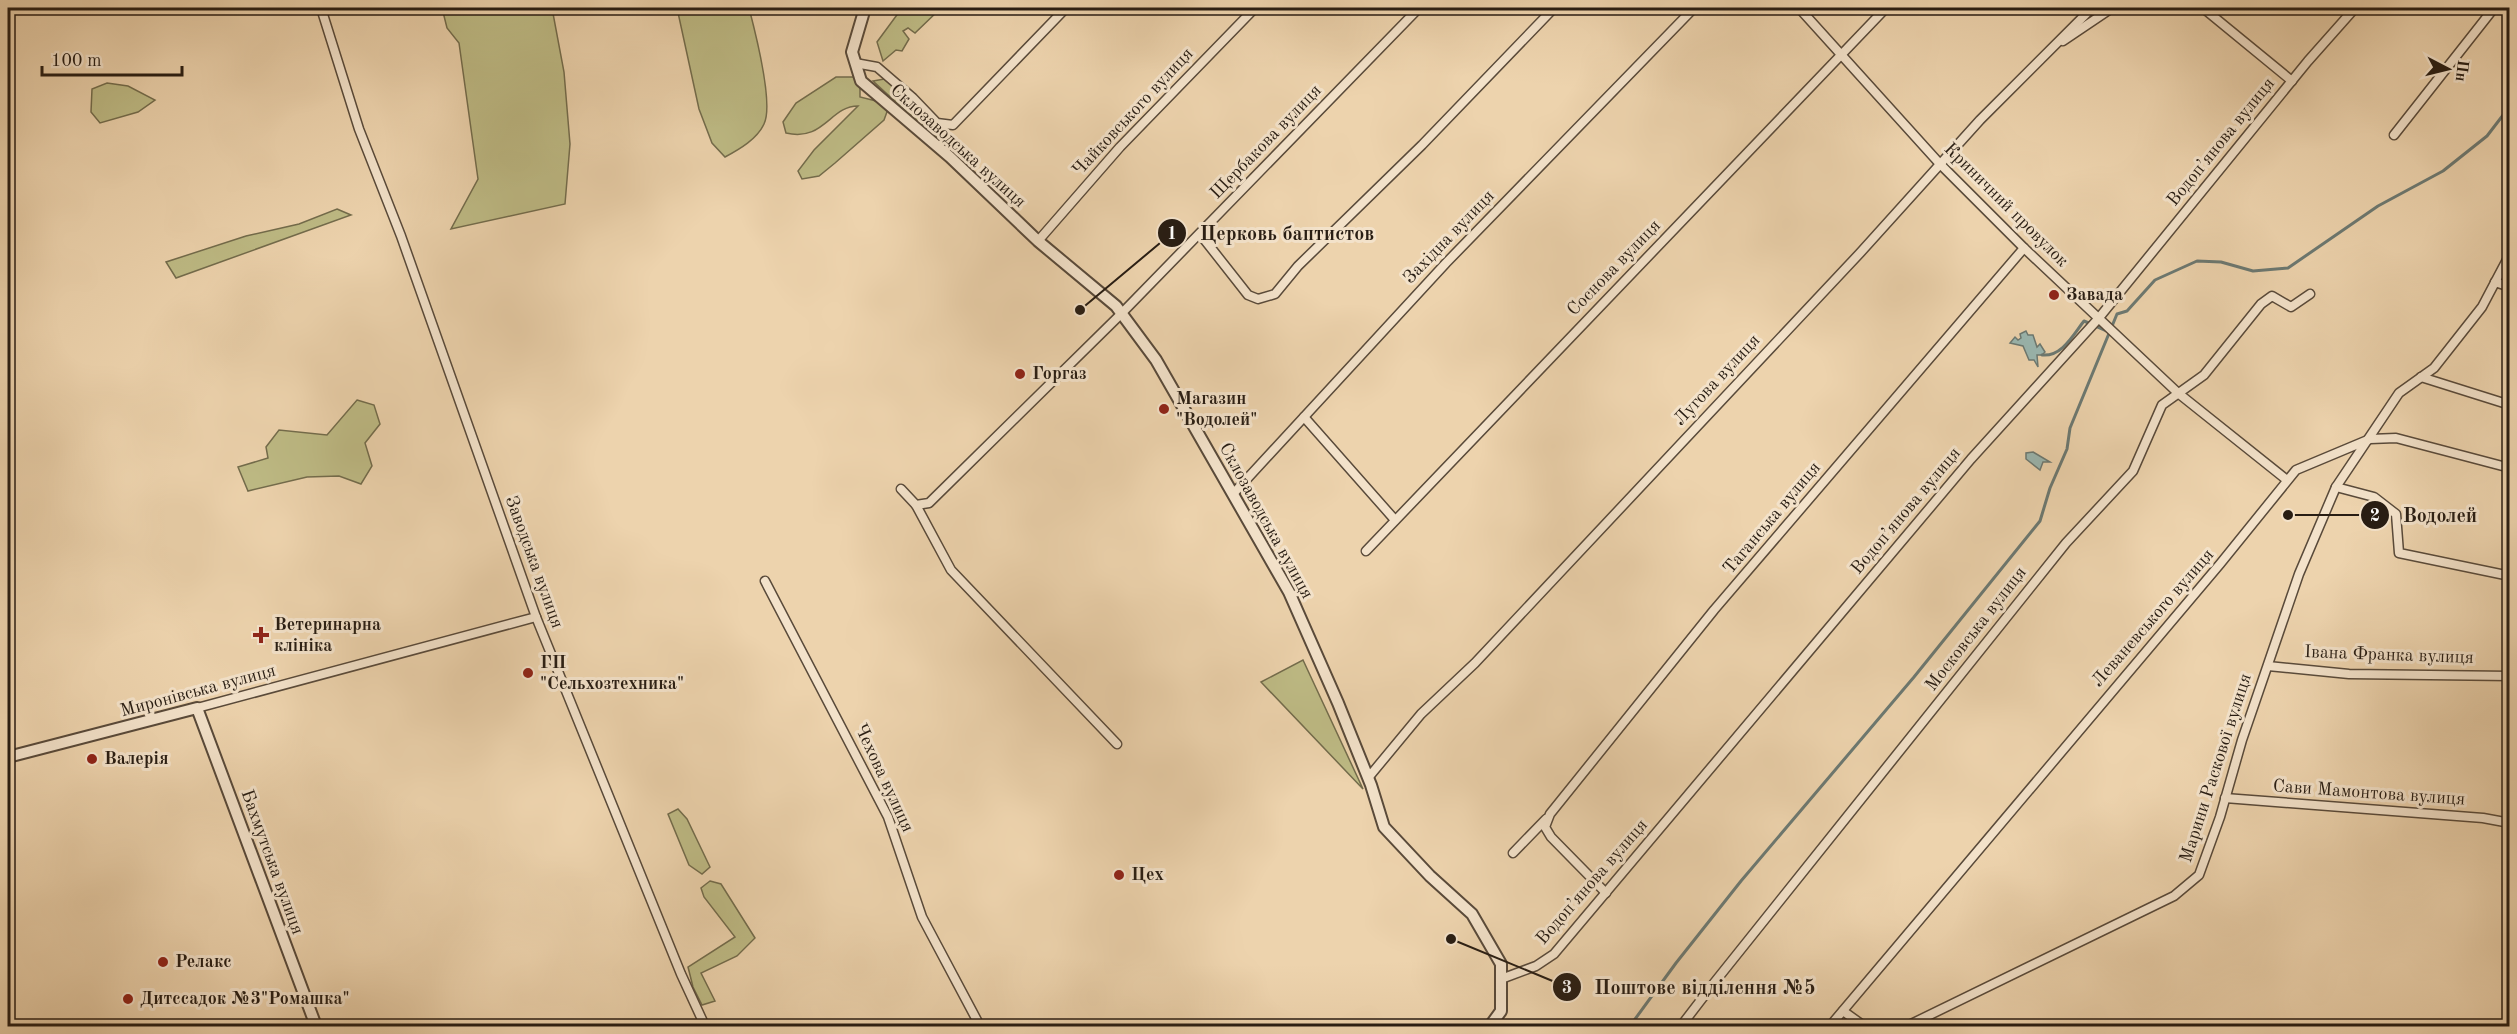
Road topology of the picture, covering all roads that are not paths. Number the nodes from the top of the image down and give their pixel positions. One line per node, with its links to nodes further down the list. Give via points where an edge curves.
1 (321, 8): 45 (street, Заводська вулиця, via 359,129)
2 (865, 8): 17 (street)
3 (1066, 8): 17 (street, via 953,125 937,123 877,67)
4 (1255, 8): 22 (street, Чайковського вулиця, via 1120,147)
5 (1419, 8): 21 (street, Щербакова вулиця)
6 (1554, 8): 21 (street, via 1298,266 1275,294 1258,299 1248,295)
7 (1694, 8): 33 (street, Західна вулиця, via 1446,263)
8 (1799, 8): 15 (street, Криничний провулок)
9 (1886, 8): 15 (street, Соснова вулиця)
10 (2092, 8): 16 (street, Лугова вулиця)
11 (2112, 8): 16 (street)
12 (2203, 8): 18 (street)
13 (2355, 8): 18 (street, Водоп’янова вулиця)
14 (2494, 8): 19 (street)
15 (1842, 54): 20 (street, Криничний провулок); 41 (street, Соснова вулиця)
16 (2045, 54): 20 (street, Лугова вулиця)
17 (854, 58): 22 (street, Склозаводська вулиця, via 861,81 950,157)
18 (2292, 81): 29 (street, Водоп’янова вулиця)
19 (2394, 135)
20 (1940, 164): 23 (street, Криничний провулок); 51 (street, Лугова вулиця, via 1475,663 1421,714)
21 (1200, 234): 28 (street, Щербакова вулиця)
22 (1038, 241): 28 (street, Склозаводська вулиця)
23 (2024, 248): 29 (street, Криничний провулок); 53 (street, Таганська вулиця, via 1714,610)
24 (2510, 254): 25 (street)
25 (2495, 282): 26 (street); 30 (street, via 2482,306 2434,368)
26 (2510, 287)
27 (2310, 294): 31 (street, Московська вулиця, via 2291,307 2272,296 2261,304 2204,375)
28 (1121, 314): 39 (street, Склозаводська вулиця, via 1156,360); 40 (street, Щербакова вулиця, via 929,503)
29 (2098, 319): 31 (street, Криничний провулок); 56 (street, Водоп’янова вулиця, via 1971,459)
30 (2421, 377): 32 (street); 34 (street, via 2399,393)
31 (2178, 393): 36 (street, Криничний провулок); 63 (street, Московська вулиця, via 2162,405 2133,471 2066,543)
32 (2510, 405)
33 (1304, 417): 39 (street, Західна вулиця); 41 (street)
34 (2370, 439): 35 (street, via 2396,438); 36 (street, Леваневського вулиця, via 2296,470); 37 (street, Марини Раскової вулиця)
35 (2510, 468)
36 (2288, 480): 58 (street, Леваневського вулиця)
37 (2336, 487): 43 (street, via 2373,497 2396,514 2399,554); 46 (street, Марини Раскової вулиця, via 2299,574)
38 (901, 489): 40 (street)
39 (1233, 494): 51 (street, Склозаводська вулиця, via 1289,592)
40 (915, 504): 49 (street, via 951,570)
41 (1395, 520): 42 (street, Соснова вулиця)
42 (1366, 551)
43 (2510, 576)
44 (765, 581): 61 (street, Чехова вулиця, via 888,817 922,917)
45 (536, 617): 48 (street, Миронівська вулиця); 60 (street, Заводська вулиця)
46 (2268, 666): 47 (street, Івана Франка вулиця, via 2349,674); 52 (street, Марини Раскової вулиця)
47 (2510, 676)
48 (197, 708): 50 (street, Миронівська вулиця); 59 (street, Бахмутська вулиця)
49 (1117, 744)
50 (8, 758)
51 (1368, 778): 57 (street, Склозаводська вулиця, via 1384,827 1472,914 1501,964)
52 (2225, 798): 54 (street, Сави Мамонтова вулиця); 66 (street, Марини Раскової вулиця, via 2199,875 2174,896)
53 (1550, 814): 55 (street, Таганська вулиця); 56 (street, via 1545,826 1551,837)
54 (2510, 823)
55 (1513, 854)
56 (1606, 893): 57 (street, Водоп’янова вулиця, via 1554,954)
57 (1501, 980): 62 (street, via 1501,1011)
58 (1843, 1011): 64 (street, Леваневського вулиця); 65 (street)
59 (316, 1026)
60 (705, 1026)
61 (980, 1026)
62 (1490, 1026)
63 (1681, 1026)
64 (1830, 1026)
65 (1864, 1026)
66 (1907, 1026)

